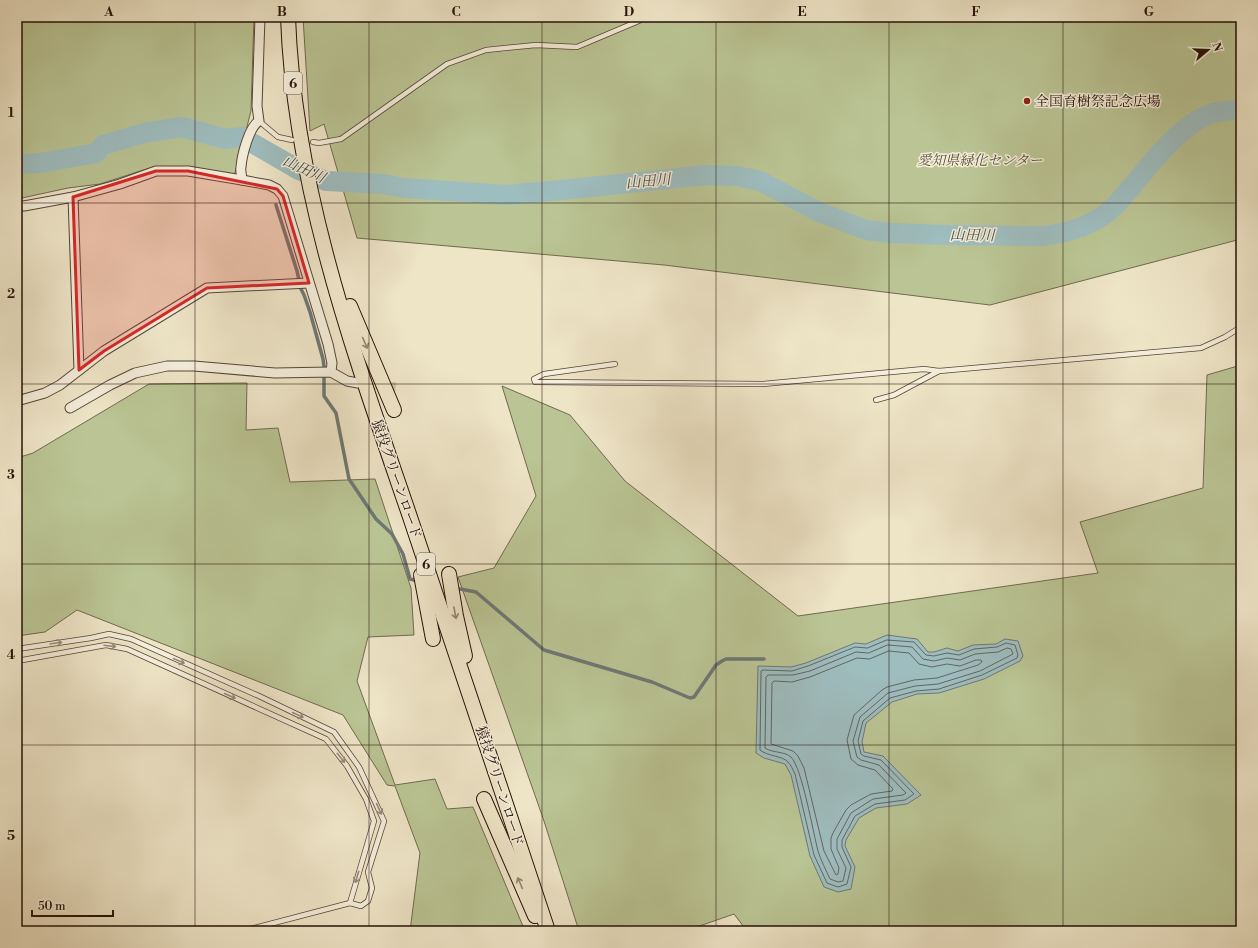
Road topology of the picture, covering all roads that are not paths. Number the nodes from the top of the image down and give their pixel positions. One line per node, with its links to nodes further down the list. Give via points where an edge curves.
1 (260, 17): 4 (street, via 257,106)
2 (288, 17): 5 (main road, 猿投グリーンロード / 6)
3 (648, 17): 5 (lane, via 577,47 536,45 486,50 446,64 342,139)
4 (259, 121): 5 (lane, via 278,137); 6 (street, via 251,131 243,158)
5 (302, 143): 9 (main road, 猿投グリーンロード / 6)
6 (242, 180): 7 (street, via 188,171 156,171); 10 (street, via 269,185 283,196)
7 (73, 197): 8 (street); 13 (street)
8 (17, 205)
9 (324, 243): 20 (main road, one-way to 20); 21 (main road, 猿投グリーンロード / 6)
10 (309, 283): 13 (street, via 207,288 104,351); 14 (street, via 328,344)
11 (1241, 327): 15 (lane, via 1201,348)
12 (615, 364): 15 (lane, via 544,374 534,379 535,382 763,384 924,368)
13 (79, 370): 18 (street, via 60,385)
14 (331, 372): 16 (street, via 347,381); 19 (street, via 275,373 167,366 135,373)
15 (939, 372): 17 (lane, via 894,396)
16 (358, 383)
17 (876, 400)
18 (17, 401)
19 (70, 408)
20 (394, 410)
21 (375, 413): 23 (main road, via 380,440 420,570); 27 (main road, 猿投グリーンロード / 6)
22 (449, 574): 27 (main road, one-way to 27, via 468,667 518,830)
23 (433, 639)
24 (17, 649): 28 (lane, one-way to 28, via 109,634 131,639 334,732 359,766 384,820 368,872 372,888 368,901 360,906)
25 (17, 661): 28 (lane, one-way to 28, via 106,645 127,649 326,739 347,766 366,799 374,821)
26 (484, 799): 30 (main road, one-way to 26)
27 (523, 858): 31 (main road, 猿投グリーンロード / 6)
28 (350, 903): 29 (lane)
29 (243, 931)
30 (542, 931)
31 (548, 931)

